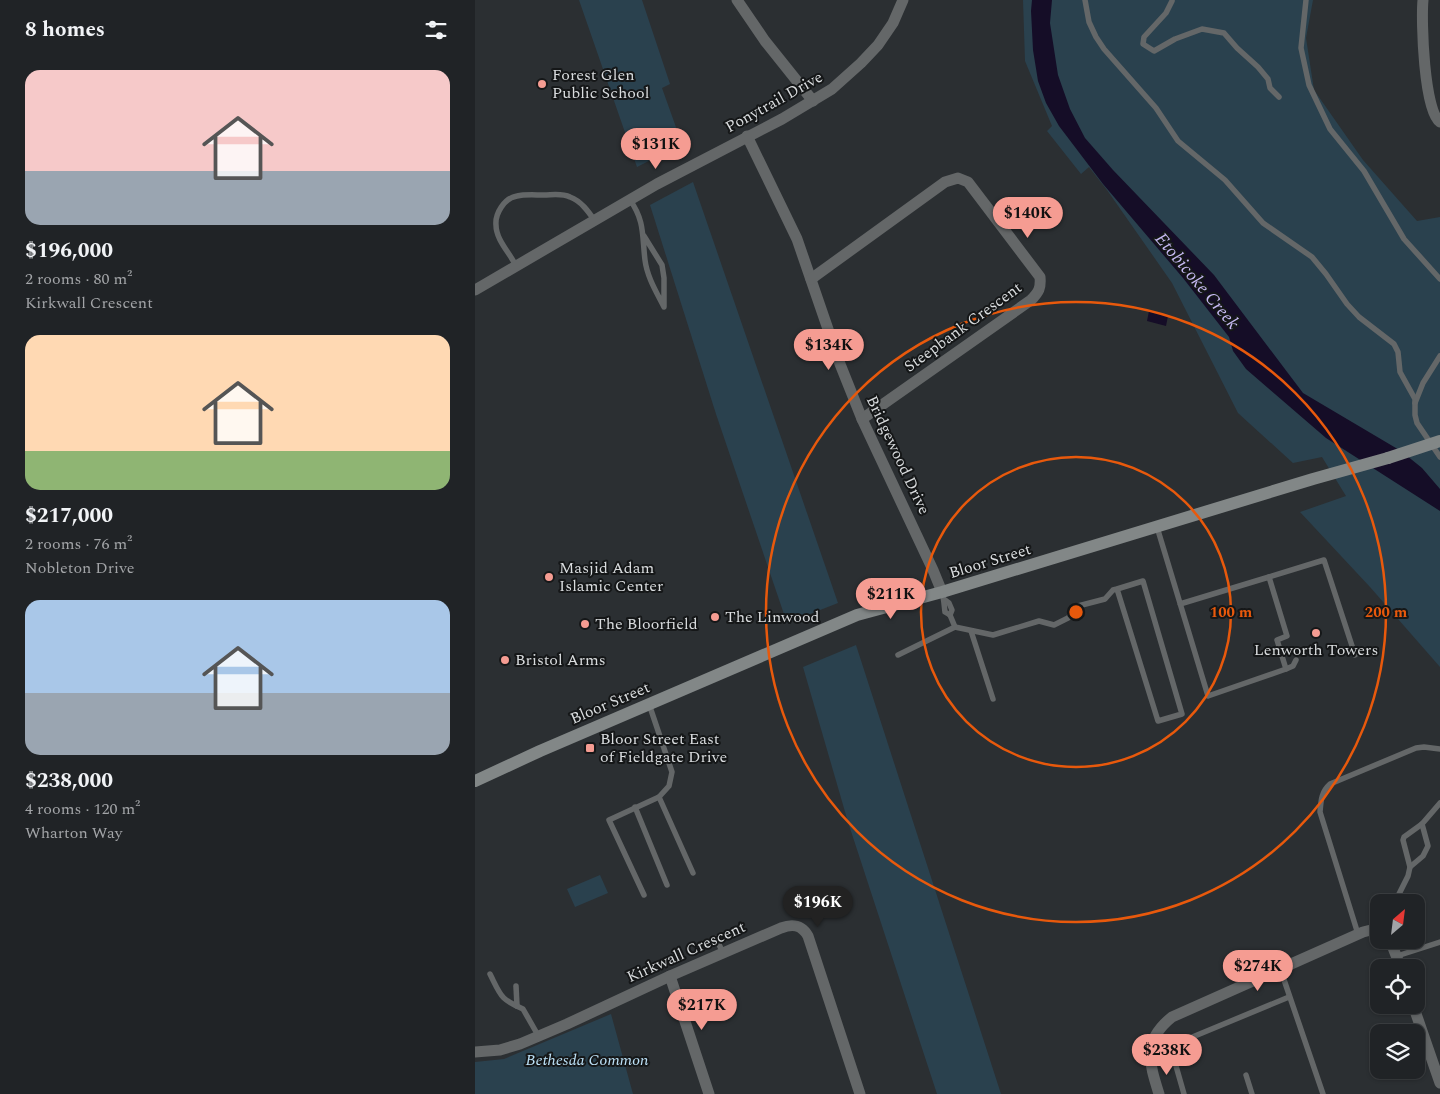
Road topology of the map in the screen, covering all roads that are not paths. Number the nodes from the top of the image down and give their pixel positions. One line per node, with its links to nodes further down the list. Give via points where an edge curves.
1 (737, 0): 8 (street)
2 (903, 0): 8 (street, Ponytrail Drive, via 878,45 832,89)
3 (1085, 0): 19 (lane, via 1096,37 1156,108 1183,148 1215,170 1263,223 1312,257 1359,317 1394,344 1400,372)
4 (1306, 0): 16 (lane, via 1301,48 1309,85 1330,129 1364,171 1404,239)
5 (1423, 0): 9 (street, via 1423,41 1431,110)
6 (1172, 1): 7 (lane, via 1144,37 1143,44 1153,51 1202,29 1223,33 1258,67)
7 (1279, 98)
8 (813, 101): 10 (street, Ponytrail Drive)
9 (1440, 122)
10 (747, 136): 11 (street, Ponytrail Drive); 15 (street, Bridgewood Drive, via 797,239)
11 (630, 200): 12 (street, Ponytrail Drive); 13 (lane, via 638,211)
12 (595, 221): 14 (street, Ponytrail Drive); 14 (lane, via 577,201 565,195 515,196 501,208 496,225 499,240)
13 (644, 236): 13 (lane, via 645,261 664,308 662,265)
14 (516, 266): 17 (street, Ponytrail Drive)
15 (811, 279): 20 (street, Bridgewood Drive); 20 (street, Steepbank Crescent, via 945,182 958,178 968,182 1040,277 1041,287 1031,300)
16 (1440, 279)
17 (475, 290)
18 (1440, 356): 19 (lane)
19 (1415, 403): 22 (lane, via 1417,423)
20 (862, 420): 26 (street, Bridgewood Drive)
21 (1440, 441): 23 (main road, Bloor Street, bridge)
22 (1440, 457)
23 (1157, 527): 26 (main road, Bloor Street); 27 (lane)
24 (1269, 577): 27 (lane); 30 (lane, via 1324,560); 33 (lane, via 1288,639 1277,640)
25 (1117, 589): 25 (lane, via 1143,581 1182,714 1158,721); 29 (lane, via 1105,599 1078,606 1068,618 1054,625 1039,621 993,635)
26 (943, 596): 28 (lane, via 945,612 950,614); 35 (main road, Bloor Street, via 857,616)
27 (1180, 604): 33 (lane, via 1208,696)
28 (955, 628): 29 (lane); 31 (lane)
29 (971, 631): 34 (lane)
30 (1355, 654)
31 (898, 655)
32 (1296, 660): 33 (lane)
33 (1286, 669)
34 (993, 699)
35 (649, 704): 37 (main road, Bloor Street); 38 (lane, via 671,772 669,786)
36 (1440, 749): 48 (lane, via 1416,748 1330,784 1323,791 1320,812)
37 (475, 781)
38 (659, 797): 40 (lane); 43 (lane)
39 (1440, 803): 41 (lane)
40 (635, 807): 44 (lane); 46 (lane, via 609,820)
41 (1422, 824): 42 (lane, via 1428,846 1423,856); 42 (lane, via 1403,840)
42 (1410, 867): 45 (lane)
43 (693, 873)
44 (667, 885)
45 (1399, 894)
46 (644, 895)
47 (1370, 931): 48 (street)
48 (1358, 934): 53 (street)
49 (716, 938): 51 (lane)
50 (1440, 942): 52 (lane)
51 (723, 953): 55 (street, Kirkwall Crescent); 65 (street, Kirkwall Crescent, via 789,925 804,930)
52 (1396, 953)
53 (1279, 968): 57 (lane); 66 (street, via 1172,1017 1159,1029 1150,1051 1150,1065)
54 (490, 974): 58 (lane, via 501,996)
55 (669, 976): 60 (street, Kirkwall Crescent); 64 (street)
56 (516, 986): 58 (lane)
57 (1289, 997): 67 (lane, via 1191,1038 1179,1048 1176,1066); 69 (lane)
58 (517, 1006): 60 (lane, via 527,1014)
59 (1416, 1014): 63 (street)
60 (539, 1036): 61 (street, Kirkwall Crescent, via 500,1050)
61 (475, 1052)
62 (1246, 1075): 68 (lane)
63 (1440, 1083)
64 (709, 1094)
65 (860, 1094)
66 (1159, 1094)
67 (1184, 1094)
68 (1252, 1094)
69 (1323, 1094)

